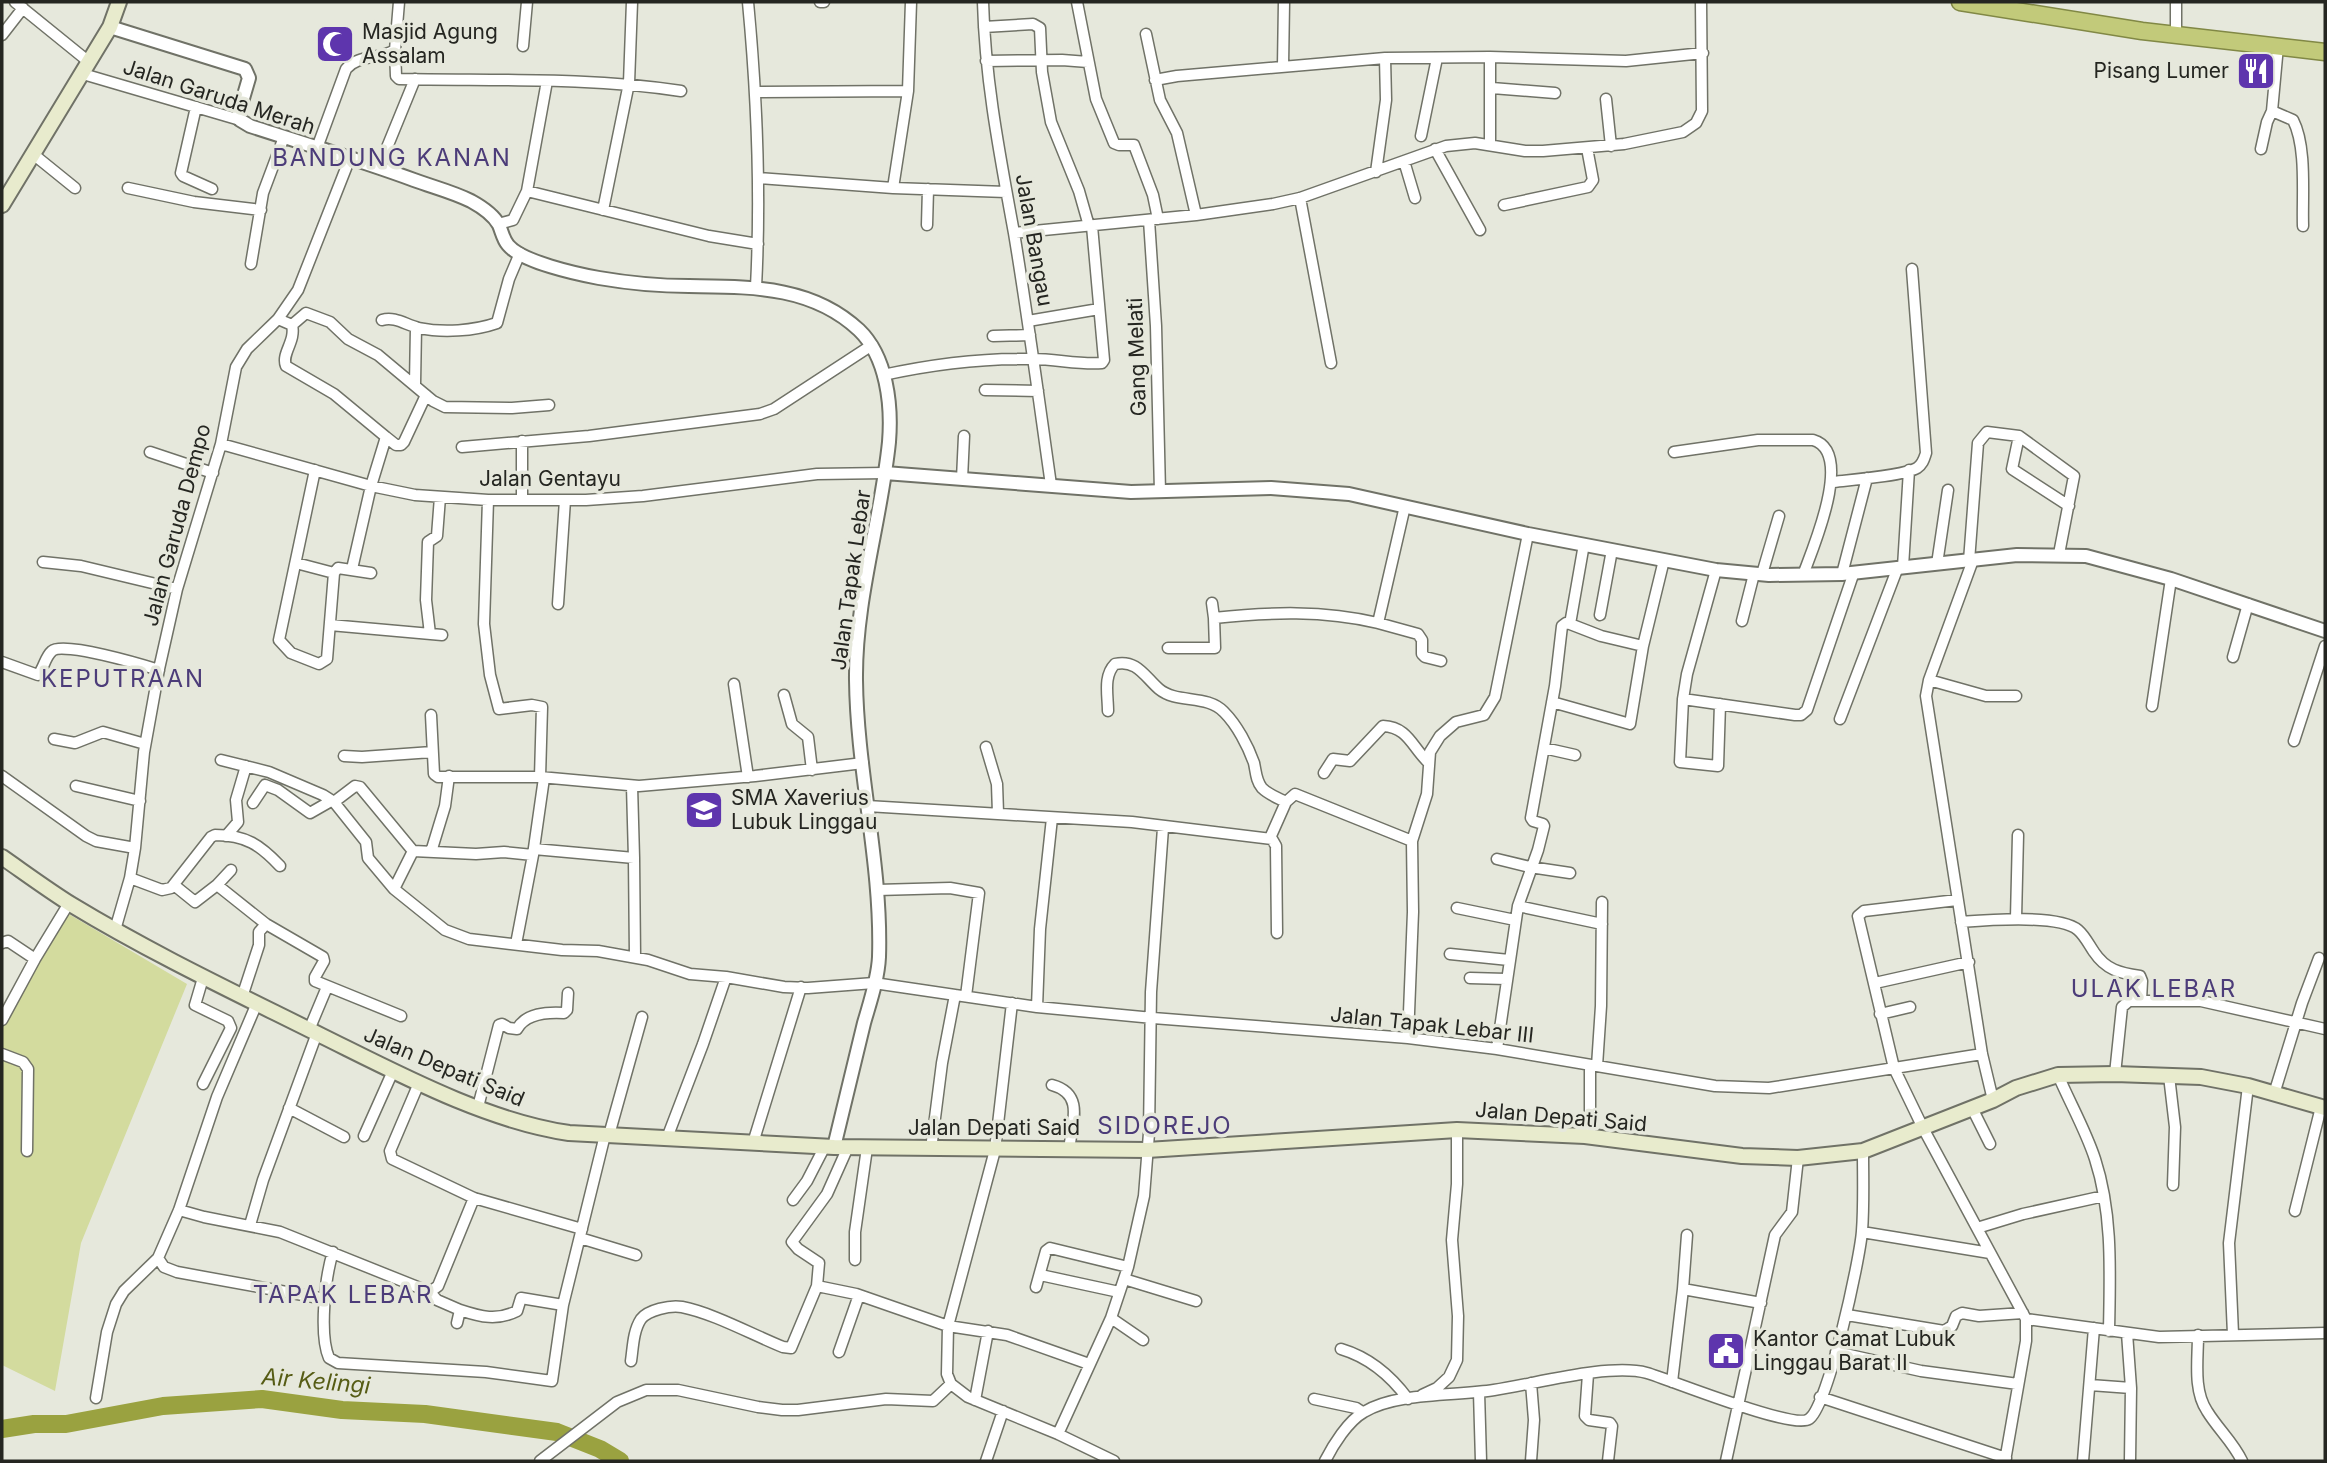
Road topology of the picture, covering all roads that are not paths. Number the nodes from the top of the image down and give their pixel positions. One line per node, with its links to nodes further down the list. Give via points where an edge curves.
1 (119, 2): 15 (main road)
2 (399, 2): 22 (street)
3 (527, 2): 20 (street)
4 (632, 2): 36 (street)
5 (748, 2): 40 (street)
6 (911, 2): 39 (street)
7 (983, 2): 16 (street, Jalan Bangau)
8 (1077, 2): 30 (street)
9 (1284, 2): 31 (street)
10 (1701, 2): 24 (street)
11 (1959, 2): 14 (highway)
12 (2176, 2): 19 (street)
13 (19, 5): 18 (street); 32 (street)
14 (1996, 5): 19 (highway)
15 (110, 27): 32 (main road); 45 (street, via 245,69 249,78)
16 (984, 27): 28 (street, Jalan Bangau); 29 (street, via 1037,25)
17 (1146, 34): 34 (street)
18 (2, 35)
19 (2176, 36): 21 (highway)
20 (523, 46)
21 (2278, 46): 23 (highway); 44 (street)
22 (395, 50): 33 (street, via 396,76); 50 (street, via 355,61 346,69)
23 (2325, 52)
24 (1703, 53): 25 (street, via 1626,61); 49 (street, via 1702,111 1696,123 1683,132)
25 (1490, 57): 27 (street); 37 (street)
26 (1385, 58): 27 (street); 31 (street); 58 (street, via 1386,100)
27 (1437, 58): 46 (street)
28 (986, 61): 29 (street); 66 (street, Jalan Bangau)
29 (1042, 61): 30 (street); 77 (street, via 1051,122)
30 (1088, 62): 74 (street, Gang Melati, via 1111,137 1116,145 1134,145 1153,195)
31 (1283, 66): 34 (street)
32 (86, 68): 43 (street, Jalan Garuda Merah); 54 (main road)
33 (415, 79): 35 (street); 57 (street)
34 (1155, 80): 73 (street, via 1177,132)
35 (547, 81): 36 (street); 65 (street)
36 (629, 83): 38 (street); 72 (street)
37 (1492, 88): 41 (street); 48 (street)
38 (681, 91)
39 (908, 91): 40 (street); 62 (street)
40 (757, 92): 59 (street)
41 (1555, 93)
42 (1606, 99): 49 (street)
43 (196, 107): 45 (street, Jalan Garuda Merah); 64 (street, via 181,173)
44 (2272, 111): 53 (street); 78 (street, via 2293,120 2297,130)
45 (240, 120): 47 (street, Jalan Garuda Merah)
46 (1421, 136)
47 (284, 137): 50 (street, Jalan Garuda Merah); 71 (street)
48 (1490, 144): 51 (street, via 1525,151); 52 (street)
49 (1611, 146): 51 (street)
50 (317, 148): 55 (street, Jalan Garuda Merah)
51 (1587, 148): 70 (street, via 1593,180 1588,187)
52 (1434, 149): 56 (street); 79 (street)
53 (2262, 149)
54 (33, 154): 60 (street); 69 (main road)
55 (350, 158): 57 (street, Jalan Garuda Merah); 87 (street, Jalan Garuda Dempo, via 305,277)
56 (1404, 161): 58 (street); 68 (street)
57 (380, 167): 75 (street, Jalan Garuda Merah, via 465,198)
58 (1376, 172): 67 (street)
59 (758, 178): 62 (street); 81 (street)
60 (75, 188)
61 (128, 188): 71 (street)
62 (893, 188): 63 (street)
63 (928, 189): 66 (street); 76 (street)
64 (212, 190)
65 (527, 191): 72 (street); 75 (street, via 513,220)
66 (1006, 192): 80 (street, Jalan Bangau)
67 (1300, 198): 73 (street); 96 (street)
68 (1415, 198)
69 (2, 205)
70 (1503, 205)
71 (261, 210): 83 (street)
72 (603, 210): 81 (street)
73 (1196, 215): 74 (street)
74 (1153, 220): 77 (street); 121 (street, Gang Melati)
75 (498, 225): 82 (street, Jalan Garuda Merah, via 505,242)
76 (927, 225)
77 (1090, 226): 80 (street); 86 (street)
78 (2303, 226)
79 (1480, 230)
80 (1014, 233): 89 (street, Jalan Bangau)
81 (758, 244): 85 (street)
82 (520, 253): 85 (street, Jalan Garuda Merah, via 598,278); 91 (street, via 497,323 438,330)
83 (251, 264)
84 (1912, 269): 112 (street, via 1926,453 1919,467)
85 (756, 287): 94 (street, Jalan Garuda Merah, via 818,303 858,329)
86 (1099, 309): 89 (street); 95 (street, via 1102,363)
87 (278, 319): 90 (street); 107 (street, Jalan Garuda Dempo, via 247,349 236,367)
88 (382, 320): 91 (street)
89 (1028, 321): 92 (street, Jalan Bangau)
90 (292, 325): 98 (street, via 306,313 330,322); 105 (street, via 286,366 330,390)
91 (416, 327): 98 (street)
92 (1030, 335): 93 (street); 95 (street, Jalan Bangau)
93 (993, 336)
94 (872, 345): 97 (street, Jalan Garuda Merah); 106 (street, via 760,414)
95 (1033, 359): 97 (street, via 932,364); 100 (street, Jalan Bangau)
96 (1331, 363)
97 (883, 375): 114 (street, Jalan Garuda Merah, via 890,404)
98 (415, 384): 101 (street)
99 (985, 390): 100 (street)
100 (1038, 391): 118 (street, Jalan Bangau)
101 (426, 395): 102 (street, via 452,408); 105 (street, via 404,442 396,445)
102 (549, 405)
103 (964, 436): 116 (street)
104 (2019, 436): 127 (street, via 2074,475); 127 (street, via 2012,469); 134 (street, via 1987,432 1980,438)
105 (386, 437): 119 (street)
106 (522, 441): 108 (street); 124 (street)
107 (221, 444): 111 (street, Jalan Gentayu); 113 (street, Jalan Garuda Dempo)
108 (462, 447)
109 (150, 452): 113 (street)
110 (1674, 452): 117 (street, via 1758,440 1817,441 1825,447)
111 (315, 470): 119 (street, Jalan Gentayu); 136 (street)
112 (1909, 470): 115 (street); 138 (street)
113 (213, 473): 147 (street, Jalan Garuda Dempo)
114 (885, 473): 116 (street); 125 (street, Jalan Gentayu, via 817,474 643,496); 188 (street, Jalan Tapak Lebar, via 857,662)
115 (1867, 478): 117 (street); 143 (street)
116 (962, 479): 118 (street)
117 (1832, 482): 145 (street)
118 (1051, 485): 121 (street)
119 (371, 486): 122 (street, Jalan Gentayu); 139 (street)
120 (1948, 490): 137 (street)
121 (1160, 492): 126 (street, via 1270,488 1349,494)
122 (440, 497): 123 (street, Jalan Gentayu); 158 (street, via 437,536 428,542)
123 (488, 500): 124 (street, Jalan Gentayu); 195 (street, via 484,624 490,675 499,709 542,707)
124 (522, 500): 125 (street, Jalan Gentayu)
125 (565, 500): 149 (street)
126 (1405, 506): 129 (street); 154 (street)
127 (2069, 506): 132 (street)
128 (1779, 516): 144 (street)
129 (1528, 534): 130 (street); 187 (street, via 1494,697 1484,715 1461,719 1447,729 1435,742)
130 (1584, 544): 131 (street); 155 (street)
131 (1612, 550): 133 (street); 151 (street)
132 (2059, 554): 134 (street); 146 (street, via 2097,558)
133 (1664, 560): 140 (street); 160 (street)
134 (1971, 560): 137 (street); 167 (street)
135 (43, 562): 147 (street, via 81,566)
136 (296, 563): 141 (street); 156 (street, via 281,645 291,653 324,662)
137 (1937, 564): 138 (street)
138 (1900, 567): 143 (street); 177 (street)
139 (352, 569): 141 (street, via 338,568); 142 (street)
140 (1716, 570): 144 (street); 171 (street)
141 (334, 573): 156 (street)
142 (371, 573)
143 (1848, 573): 145 (street); 173 (street, via 1807,710 1794,715)
144 (1758, 574): 145 (street); 153 (street)
145 (1803, 575)
146 (2171, 579): 150 (street); 174 (street)
147 (177, 589): 166 (street, Jalan Garuda Dempo)
148 (1212, 603): 152 (street)
149 (558, 604)
150 (2248, 604): 157 (street); 163 (street)
151 (1600, 615)
152 (1214, 618): 154 (street, via 1303,612); 162 (street, via 1215,648)
153 (1742, 621)
154 (1378, 623): 164 (street, via 1418,634 1422,654)
155 (1570, 624): 160 (street); 172 (street, via 1561,630)
156 (330, 625): 158 (street)
157 (2325, 631)
158 (430, 634): 159 (street)
159 (442, 635)
160 (1643, 646): 172 (street, via 1630,724)
161 (2325, 646): 179 (street)
162 (1168, 648)
163 (2232, 657)
164 (1441, 661)
165 (2, 662): 166 (street, via 38,675 58,648 112,656)
166 (159, 670): 180 (street, Jalan Garuda Dempo)
167 (1929, 680): 170 (street, via 1986,696); 228 (street, via 1927,706)
168 (734, 684): 196 (street)
169 (783, 695): 190 (street, via 792,724 807,737)
170 (2016, 696)
171 (1683, 699): 173 (street); 173 (street, via 1678,759 1684,764 1718,766)
172 (1552, 702): 182 (street)
173 (1720, 704)
174 (2152, 706)
175 (1108, 712): 202 (street, via 1109,671 1123,662 1134,665 1169,695 1217,706 1248,748 1258,782)
176 (431, 715): 183 (street)
177 (1840, 719)
178 (54, 739): 180 (street, via 75,743 103,732)
179 (2294, 741)
180 (145, 744): 200 (street, Jalan Garuda Dempo)
181 (986, 747): 205 (street, via 997,783)
182 (1545, 748): 185 (street); 220 (street, via 1531,818 1544,826)
183 (432, 752): 184 (street); 194 (street, via 435,775)
184 (344, 755)
185 (1575, 755)
186 (221, 761): 189 (street)
187 (1428, 762): 192 (street, via 1405,732 1383,726 1350,761 1333,759); 211 (street, via 1427,794)
188 (863, 763): 190 (street); 204 (street, Jalan Tapak Lebar)
189 (246, 766): 191 (street); 209 (street, via 236,800 238,822)
190 (811, 769): 196 (street)
191 (268, 772): 197 (street); 201 (street)
192 (1324, 773)
193 (2, 776): 212 (street, via 86,836)
194 (449, 776): 195 (street); 214 (street)
195 (542, 777): 199 (street); 215 (street)
196 (748, 777): 199 (street)
197 (265, 785): 201 (street, via 310,813); 203 (street)
198 (76, 786): 200 (street)
199 (632, 786): 217 (street)
200 (141, 801): 212 (street, Jalan Garuda Dempo)
201 (333, 802): 213 (street, via 360,787); 226 (street, Jalan Tapak Lebar III, via 366,842 368,858)
202 (1286, 802): 210 (street); 211 (street, via 1295,794 1302,795)
203 (253, 803)
204 (867, 806): 205 (street); 227 (street, Jalan Tapak Lebar)
205 (998, 813): 206 (street)
206 (1052, 818): 207 (street); 263 (street)
207 (1163, 828): 210 (street); 268 (street)
208 (2018, 835): 233 (street)
209 (226, 836): 219 (street, via 262,847); 224 (street, via 211,836)
210 (1270, 838): 239 (street, via 1276,846)
211 (1412, 841): 273 (street)
212 (135, 848): 223 (street, Jalan Garuda Dempo)
213 (413, 851): 214 (street); 226 (street)
214 (431, 852): 215 (street)
215 (534, 852): 217 (street); 241 (street)
216 (2, 857): 230 (main road, Jalan Depati Said)
217 (634, 858): 243 (street)
218 (1497, 859): 220 (street)
219 (280, 866)
220 (1530, 867): 222 (street); 231 (street)
221 (231, 870): 225 (street)
222 (1570, 873)
223 (130, 878): 224 (street, via 162,890); 238 (street, Jalan Garuda Dempo)
224 (174, 885): 225 (street, via 195,902)
225 (217, 885): 236 (street)
226 (394, 889): 241 (street, Jalan Tapak Lebar III, via 445,930 469,939)
227 (877, 890): 253 (street, Jalan Tapak Lebar, via 879,957); 258 (street, via 950,888 979,893)
228 (1957, 900): 235 (street); 252 (street, via 1860,913)
229 (1602, 902): 237 (street)
230 (69, 903): 238 (main road, Jalan Depati Said); 245 (street)
231 (1518, 906): 234 (street); 237 (street)
232 (1457, 908): 234 (street)
233 (2016, 918): 235 (street); 260 (street, via 2077,928 2108,966 2118,973 2140,976)
234 (1516, 919): 246 (street)
235 (1961, 922): 247 (street)
236 (266, 924): 254 (street, via 323,957 315,981); 259 (street, via 259,932)
237 (1602, 925): 277 (street, via 1601,1006)
238 (115, 930): 249 (main road, Jalan Depati Said)
239 (1277, 933)
240 (2, 943): 245 (street, via 8,941)
241 (516, 944): 243 (street, Jalan Tapak Lebar III)
242 (1450, 954): 246 (street)
243 (635, 957): 248 (street, Jalan Tapak Lebar III, via 690,974)
244 (2319, 958): 270 (street)
245 (35, 959): 269 (street)
246 (1509, 960): 251 (street)
247 (1969, 962): 252 (street); 276 (street)
248 (726, 977): 255 (street, Jalan Tapak Lebar III); 299 (street)
249 (203, 978): 259 (main road, Jalan Depati Said); 284 (street, via 195,1005 228,1021 231,1028)
250 (1470, 978): 251 (street)
251 (1506, 979): 274 (street)
252 (1875, 983): 265 (street)
253 (874, 984): 255 (street, Jalan Tapak Lebar III); 257 (street, Jalan Tapak Lebar III); 302 (street, Jalan Tapak Lebar)
254 (327, 987): 266 (street); 272 (street)
255 (801, 988): 300 (street)
256 (568, 993): 289 (street, via 566,1012 547,1012 523,1021 517,1029 499,1025)
257 (955, 995): 258 (street, Jalan Tapak Lebar III); 304 (street)
258 (966, 996): 262 (street, Jalan Tapak Lebar III)
259 (242, 997): 261 (main road, Jalan Depati Said)
260 (2141, 1000): 270 (street, via 2202,1001); 280 (street, via 2122,1007)
261 (257, 1003): 272 (main road, Jalan Depati Said); 315 (street, via 217,1097)
262 (1012, 1003): 263 (street, Jalan Tapak Lebar III); 305 (street)
263 (1037, 1007): 268 (street, Jalan Tapak Lebar III)
264 (1910, 1007): 265 (street)
265 (1880, 1014): 278 (street)
266 (401, 1016)
267 (642, 1017): 295 (street)
268 (1151, 1018): 273 (street, Jalan Tapak Lebar III); 307 (street)
269 (2, 1020)
270 (2296, 1021): 271 (street); 287 (street)
271 (2325, 1029)
272 (313, 1031): 279 (main road, Jalan Depati Said); 290 (street)
273 (1408, 1038): 274 (street, Jalan Tapak Lebar III)
274 (1497, 1049): 277 (street, Jalan Tapak Lebar III)
275 (2, 1054): 308 (street, via 23,1062 28,1069)
276 (1982, 1054): 278 (street, Jalan Tapak Lebar III); 288 (street)
277 (1594, 1066): 278 (street, Jalan Tapak Lebar III, via 1715,1086 1769,1088); 297 (street)
278 (1894, 1068): 293 (street)
279 (393, 1071): 283 (main road, Jalan Depati Said); 296 (street)
280 (2115, 1074): 281 (main road, Jalan Depati Said); 282 (main road, Jalan Depati Said)
281 (2058, 1076): 288 (main road, Jalan Depati Said, via 2026,1084); 312 (street, via 2095,1159)
282 (2169, 1076): 286 (main road, Jalan Depati Said); 311 (street, via 2175,1127)
283 (419, 1083): 289 (main road, Jalan Depati Said); 313 (street, via 390,1156 406,1168)
284 (203, 1084)
285 (1052, 1085): 306 (street, via 1065,1088 1074,1105)
286 (2248, 1086): 287 (main road, Jalan Depati Said); 351 (street, via 2229,1243)
287 (2274, 1094): 292 (main road, Jalan Depati Said)
288 (1993, 1100): 291 (main road, Jalan Depati Said)
289 (478, 1107): 295 (main road, Jalan Depati Said, via 542,1129)
290 (289, 1108): 298 (street); 317 (street)
291 (1972, 1108): 293 (main road, Jalan Depati Said); 301 (street)
292 (2323, 1108): 316 (street)
293 (1923, 1128): 309 (main road, Jalan Depati Said); 318 (street)
294 (1457, 1130): 297 (main road, Jalan Depati Said); 307 (main road, Jalan Depati Said); 369 (street, via 1452,1240 1457,1360 1437,1388)
295 (607, 1135): 299 (main road, Jalan Depati Said); 320 (street)
296 (364, 1136)
297 (1590, 1136): 310 (main road, Jalan Depati Said, via 1730,1155)
298 (344, 1137)
299 (667, 1138): 300 (main road, Jalan Depati Said)
300 (753, 1143): 302 (main road, Jalan Depati Said)
301 (1990, 1144)
302 (836, 1147): 303 (main road, Jalan Depati Said); 314 (street); 330 (street, via 827,1194 792,1242 819,1263)
303 (867, 1148): 304 (main road, Jalan Depati Said); 326 (street)
304 (931, 1149): 305 (main road, Jalan Depati Said)
305 (995, 1150): 306 (main road, Jalan Depati Said); 345 (street)
306 (1069, 1150): 307 (main road, Jalan Depati Said)
307 (1147, 1150): 327 (street, via 1144,1196)
308 (27, 1151)
309 (1863, 1152): 310 (main road, Jalan Depati Said); 319 (street)
310 (1798, 1158): 338 (street, via 1792,1212 1775,1235)
311 (2173, 1185)
312 (2104, 1195): 318 (street); 348 (street)
313 (474, 1198): 320 (street); 333 (street, via 439,1286)
314 (793, 1200)
315 (179, 1210): 317 (street); 325 (street)
316 (2295, 1212)
317 (250, 1224): 322 (street)
318 (1977, 1228): 323 (street)
319 (1862, 1232): 323 (street); 341 (street)
320 (581, 1234): 324 (street); 339 (street)
321 (1687, 1235): 332 (street)
322 (333, 1252): 333 (street); 336 (street)
323 (1990, 1253): 342 (street)
324 (636, 1255)
325 (158, 1258): 336 (street, via 164,1267 177,1272); 368 (street, via 116,1304)
326 (855, 1260)
327 (1128, 1267): 329 (street); 331 (street, via 1050,1248)
328 (1045, 1276): 334 (street)
329 (1124, 1279): 334 (street); 337 (street)
330 (817, 1286): 335 (street); 357 (street, via 790,1348 678,1307 658,1310 641,1320)
331 (1036, 1287)
332 (1683, 1289): 338 (street); 360 (street)
333 (430, 1292): 340 (street)
334 (1119, 1292): 343 (street)
335 (859, 1295): 345 (street); 355 (street)
336 (325, 1299): 339 (street, via 326,1351 332,1361 515,1375 548,1382 554,1378)
337 (1196, 1301)
338 (1760, 1303): 372 (street)
339 (564, 1305): 340 (street, via 521,1298 517,1311 496,1318)
340 (460, 1310): 344 (street)
341 (1846, 1315): 342 (street, via 1944,1331 1962,1313); 356 (street)
342 (2024, 1316): 346 (street); 363 (street, via 2026,1342)
343 (1111, 1318): 353 (street); 358 (street)
344 (457, 1323)
345 (948, 1326): 347 (street); 362 (street, via 946,1364)
346 (2094, 1328): 348 (street); 364 (street)
347 (988, 1331): 358 (street); 371 (street)
348 (2109, 1331): 349 (street)
349 (2127, 1333): 352 (street); 365 (street)
350 (2325, 1333): 351 (street)
351 (2233, 1334): 352 (street)
352 (2198, 1335): 387 (street, via 2198,1388 2207,1412)
353 (1143, 1340)
354 (1341, 1349): 369 (street, via 1367,1360)
355 (839, 1352)
356 (1836, 1352): 363 (street, via 1921,1371); 367 (street)
357 (631, 1362)
358 (1089, 1364): 375 (street)
359 (1588, 1374): 360 (street, via 1631,1371); 361 (street); 383 (street, via 1585,1416 1612,1426)
360 (1672, 1382): 372 (street)
361 (1531, 1383): 366 (street); 382 (street)
362 (951, 1384): 371 (street); 377 (street, via 928,1402 886,1399 798,1410 758,1407 678,1390 646,1390 617,1402)
363 (2018, 1384): 376 (street)
364 (2090, 1385): 365 (street); 385 (street)
365 (2130, 1388): 386 (street)
366 (1479, 1392): 369 (street); 381 (street)
367 (1820, 1397): 372 (street, via 1812,1417 1803,1422); 376 (street)
368 (96, 1398)
369 (1412, 1398): 374 (street)
370 (1314, 1399): 374 (street)
371 (975, 1400): 373 (street)
372 (1737, 1405): 384 (street)
373 (1003, 1411): 375 (street); 378 (street)
374 (1363, 1412): 380 (street)
375 (1058, 1434): 379 (street)
376 (2006, 1460)
377 (540, 1461)
378 (986, 1461)
379 (1114, 1461)
380 (1325, 1461)
381 (1481, 1461)
382 (1531, 1461)
383 (1608, 1461)
384 (1726, 1461)
385 (2083, 1461)
386 (2130, 1461)
387 (2242, 1461)

